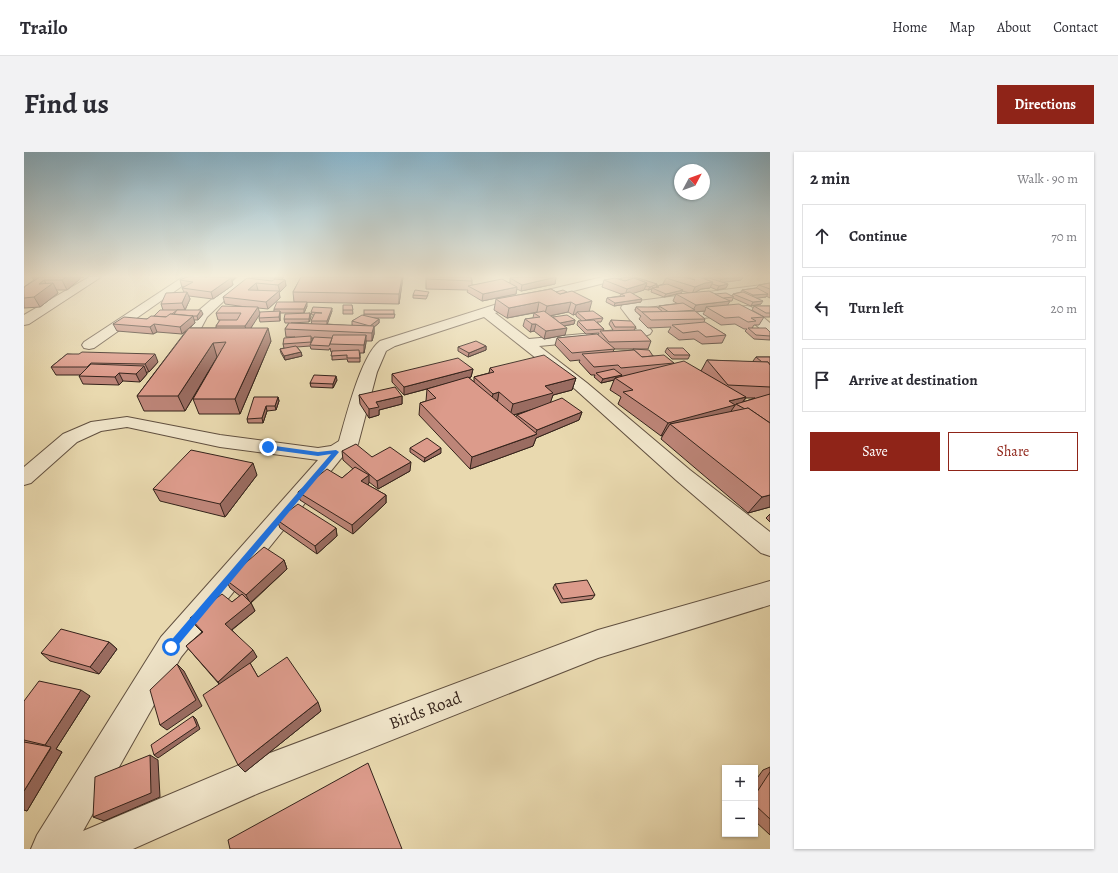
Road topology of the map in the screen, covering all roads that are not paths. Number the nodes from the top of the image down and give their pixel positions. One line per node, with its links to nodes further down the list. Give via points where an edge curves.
1 (43, 310): 10 (street)
2 (142, 310): 13 (street)
3 (208, 310): 14 (street, via 202,315)
4 (494, 310): 8 (street)
5 (628, 310): 9 (street)
6 (747, 310): 7 (street); 9 (street); 11 (street)
7 (751, 310)
8 (486, 312): 12 (street); 15 (street, via 384,345 379,350 369,375 348,444)
9 (635, 319): 12 (street, via 645,331)
10 (24, 321)
11 (770, 330)
12 (526, 343): 17 (street, via 581,386 683,475)
13 (89, 345)
14 (185, 346)
15 (336, 452): 16 (street, via 318,454 220,441 127,422 97,426 70,438); 19 (street, via 171,647)
16 (24, 478)
17 (770, 546)
18 (770, 593): 20 (street, Birds Road, via 598,644 251,778)
19 (51, 849)
20 (88, 849)

